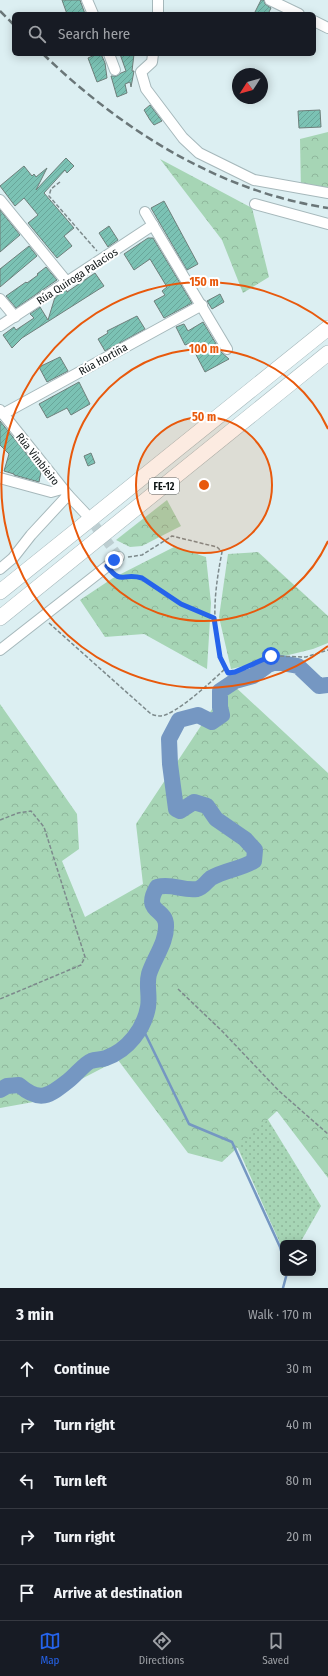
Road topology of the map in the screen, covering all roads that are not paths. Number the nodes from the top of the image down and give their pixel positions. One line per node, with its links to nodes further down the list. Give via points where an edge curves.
1 (87, 0): 4 (street)
2 (158, 0): 5 (street)
3 (270, 0): 6 (street)
4 (92, 12)
5 (158, 12)
6 (295, 12)
7 (316, 22): 8 (street)
8 (328, 28)
9 (110, 56): 11 (street)
10 (153, 56): 12 (street, via 152,62 141,72 146,89 183,138 199,152 254,180)
11 (115, 70)
12 (328, 193)
13 (1, 204): 18 (street)
14 (255, 204): 16 (street)
15 (145, 212): 17 (street)
16 (328, 224)
17 (153, 225): 18 (street, Rúa Quiroga Palacios); 20 (street)
18 (67, 282): 21 (street, Rúa Quiroga Palacios)
19 (0, 299): 21 (street)
20 (202, 305): 24 (street); 26 (street, Rúa Hortiña)
21 (15, 317): 22 (street, Rúa Quiroga Palacios)
22 (0, 326)
23 (328, 328): 32 (highway, FE-12)
24 (227, 348)
25 (328, 353): 33 (highway, FE-12)
26 (2, 412): 28 (street, Rúa Vimbieiro)
27 (0, 478): 28 (street, via 51,492)
28 (65, 492): 29 (street, Rúa Vimbieiro); 31 (street, via 13,558)
29 (85, 513)
30 (119, 556): 34 (street)
31 (0, 569)
32 (0, 592)
33 (0, 618)
34 (0, 650)

